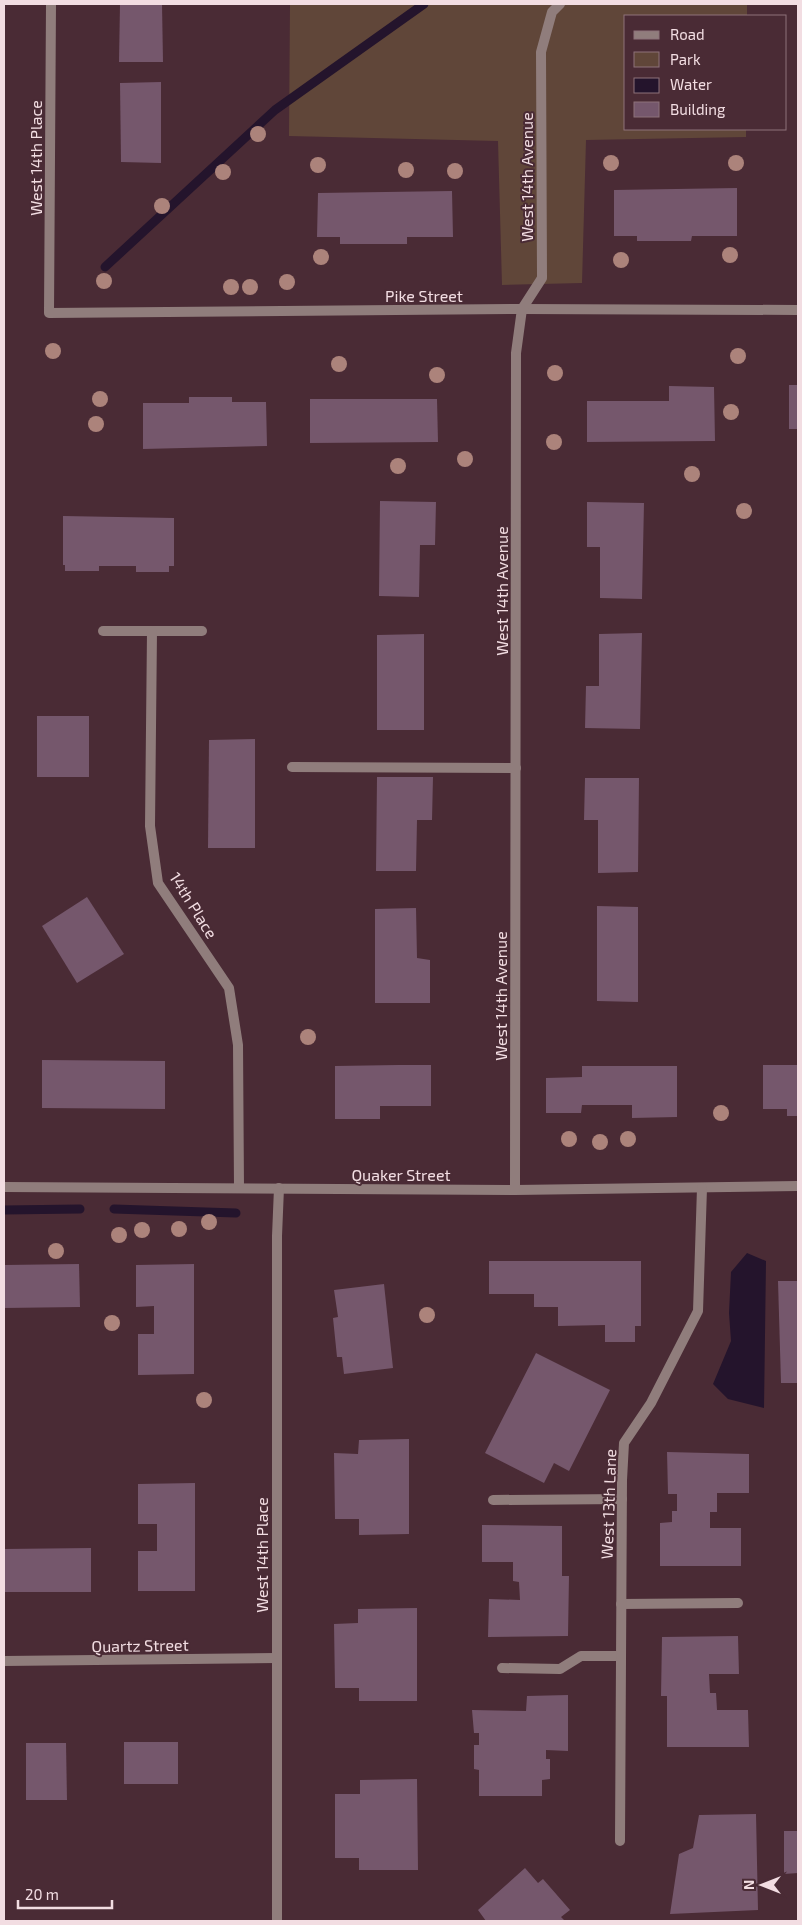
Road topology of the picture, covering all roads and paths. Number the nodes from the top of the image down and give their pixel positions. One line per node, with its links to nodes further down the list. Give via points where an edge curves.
1 (51, 4): 5 (street, West 14th Place)
2 (560, 4): 3 (street, West 14th Avenue, via 552,12 541,52 542,278)
3 (522, 310): 4 (street, Pike Street); 5 (street, Pike Street); 10 (street, West 14th Avenue, via 516,353)
4 (798, 310)
5 (49, 313)
6 (152, 630): 7 (street); 8 (street); 13 (street, 14th Place, via 150,826 158,883 229,988 238,1045)
7 (202, 630)
8 (103, 631)
9 (292, 767): 10 (street)
10 (516, 768): 16 (street, West 14th Avenue)
11 (798, 1186): 15 (street, Quaker Street)
12 (4, 1187): 13 (street, Quaker Street)
13 (239, 1188): 14 (street, Quaker Street)
14 (279, 1188): 16 (street, Quaker Street); 22 (street, West 14th Place)
15 (702, 1188): 16 (street, Quaker Street); 18 (street, West 13th Lane, via 698,1311 651,1403 624,1443)
16 (515, 1190)
17 (493, 1500): 18 (street)
18 (622, 1500): 20 (street, West 13th Lane)
19 (738, 1603): 20 (street)
20 (621, 1604): 21 (street, West 13th Lane)
21 (621, 1656): 24 (street, via 581,1656 560,1669); 25 (street, West 13th Lane)
22 (276, 1658): 23 (street, Quartz Street); 26 (street, West 14th Place)
23 (4, 1661)
24 (502, 1668)
25 (620, 1841)
26 (277, 1921)

